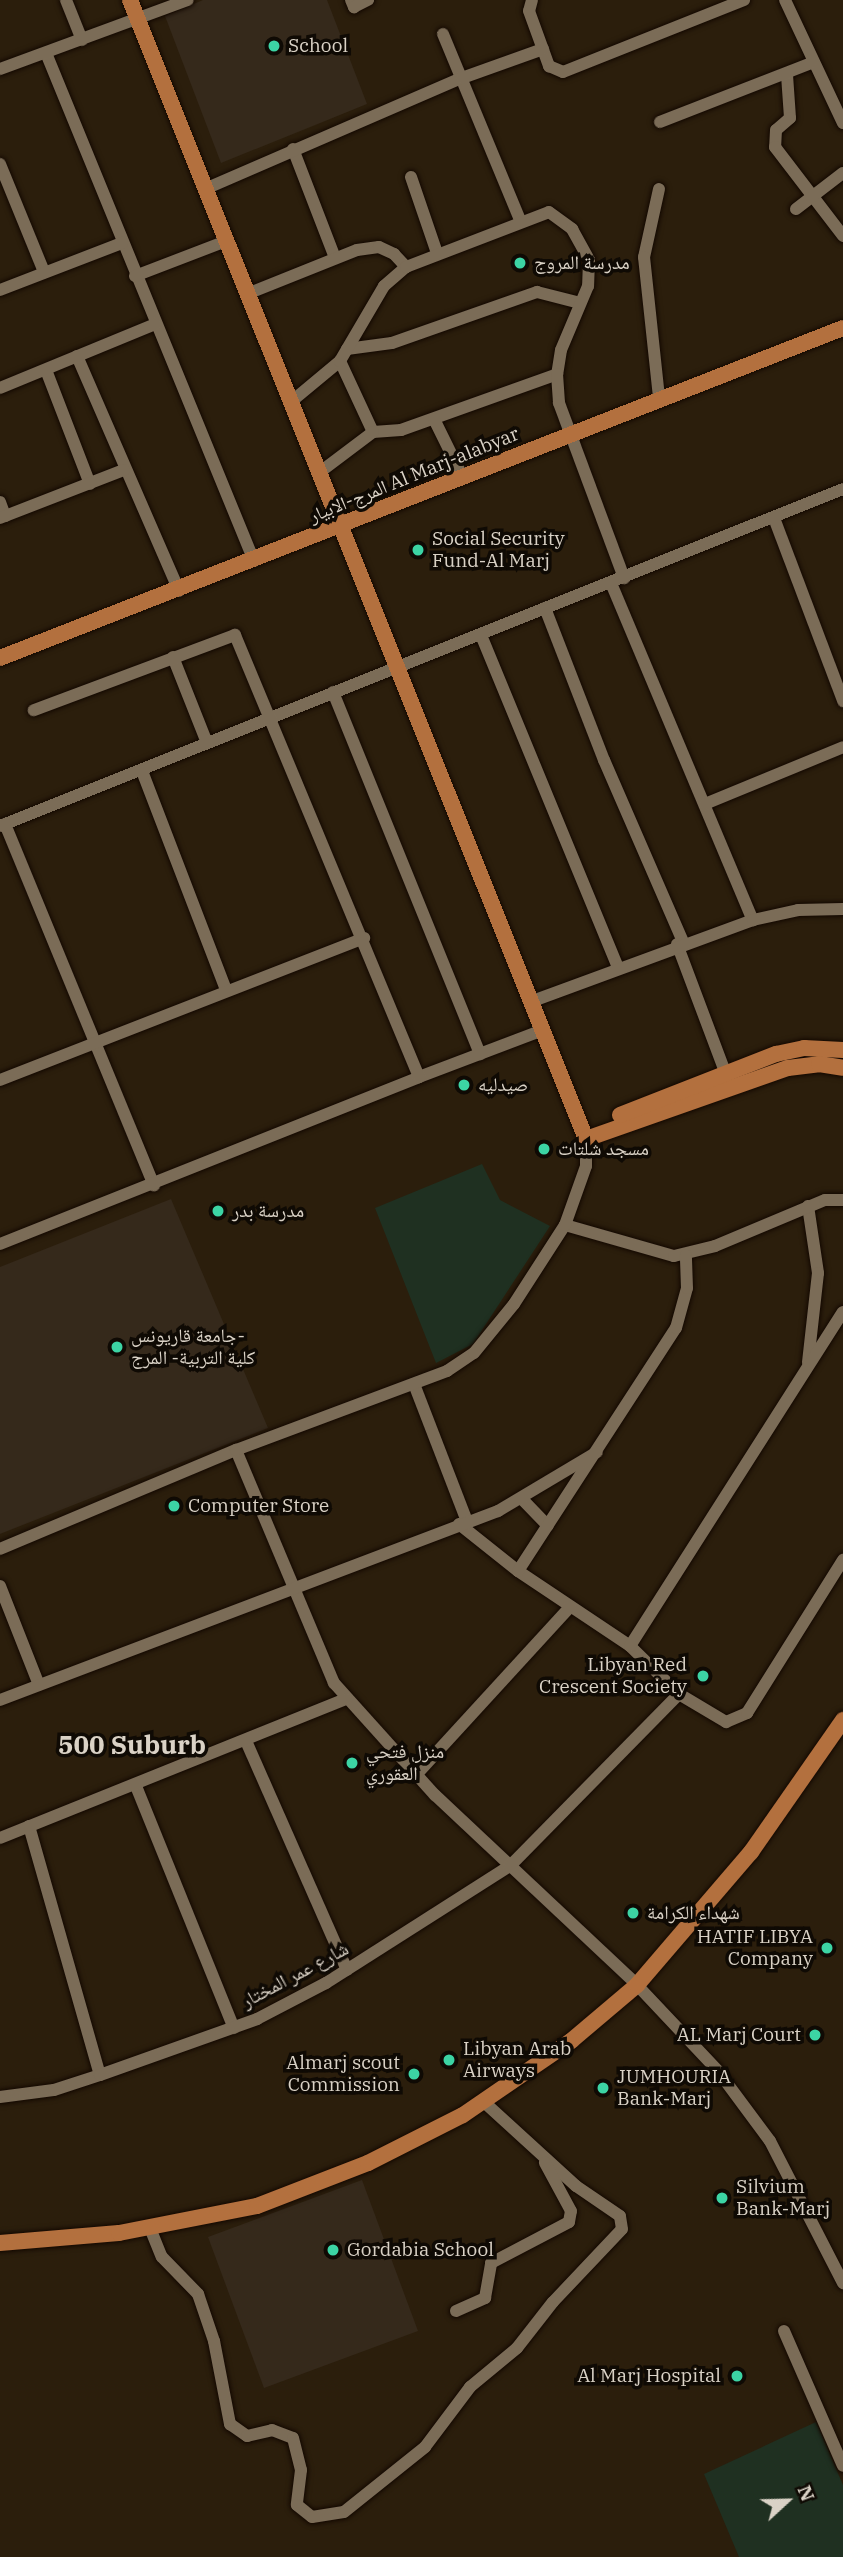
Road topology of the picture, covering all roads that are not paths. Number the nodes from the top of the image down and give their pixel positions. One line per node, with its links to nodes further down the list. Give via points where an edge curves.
1 (66, 0): 11 (street)
2 (130, 0): 9 (main road)
3 (188, 0): 9 (street)
4 (351, 0): 5 (street, via 354,7)
5 (368, 0)
6 (532, 0): 12 (street, via 529,11)
7 (744, 0): 12 (street, via 563,72 549,66)
8 (785, 0): 14 (street)
9 (136, 16): 11 (street); 25 (main road)
10 (443, 34): 17 (street)
11 (82, 40): 13 (street)
12 (543, 49): 17 (street)
13 (46, 53): 15 (street); 32 (street)
14 (811, 63): 16 (street); 19 (street)
15 (0, 69)
16 (788, 75): 18 (street); 27 (street, via 790,118 776,130 775,147)
17 (461, 78): 20 (street); 29 (street)
18 (660, 122)
19 (843, 123)
20 (293, 149): 25 (street); 34 (street)
21 (0, 164): 24 (street)
22 (843, 173): 27 (street)
23 (411, 177): 33 (street)
24 (5, 189): 36 (street)
25 (205, 189): 31 (main road)
26 (659, 189): 49 (street, via 644,257)
27 (813, 193): 28 (street); 30 (street, via 830,225)
28 (796, 209)
29 (520, 220): 33 (street); 40 (street, via 549,212 572,229 589,260)
30 (843, 236)
31 (226, 241): 37 (street); 39 (main road)
32 (122, 243): 36 (street); 37 (street)
33 (437, 253): 35 (street)
34 (335, 258): 35 (street, via 379,247 394,254); 39 (street)
35 (405, 267): 43 (street, via 384,286)
36 (44, 272): 38 (street)
37 (135, 276): 41 (street)
38 (0, 290)
39 (247, 294): 50 (main road)
40 (580, 303): 43 (street, via 537,292 392,343); 47 (street)
41 (155, 324): 44 (street); 63 (street)
42 (843, 328): 49 (main road, المرج-الابيار Al Marj-alabyar)
43 (347, 349): 45 (street)
44 (77, 356): 46 (street); 54 (street)
45 (340, 361): 50 (street); 52 (street)
46 (46, 370): 48 (street); 57 (street)
47 (556, 374): 51 (street); 53 (street)
48 (0, 388)
49 (659, 398): 53 (main road, المرج-الابيار Al Marj-alabyar)
50 (292, 401): 55 (main road)
51 (434, 419): 52 (street, via 401,430); 56 (street)
52 (373, 432): 55 (street)
53 (569, 436): 56 (main road, المرج-الابيار Al Marj-alabyar); 64 (street)
54 (124, 470): 57 (street); 65 (street)
55 (320, 472): 62 (main road)
56 (463, 478): 62 (main road, المرج-الابيار Al Marj-alabyar)
57 (90, 484): 60 (street)
58 (843, 489): 61 (street)
59 (0, 502): 60 (street)
60 (3, 517)
61 (774, 517): 64 (street); 72 (street)
62 (342, 527): 63 (main road, المرج-الابيار Al Marj-alabyar); 70 (main road)
63 (254, 561): 65 (main road, المرج-الابيار Al Marj-alabyar)
64 (618, 580): 66 (street); 78 (street)
65 (179, 591): 68 (main road, المرج-الابيار Al Marj-alabyar)
66 (545, 608): 67 (street); 83 (street)
67 (481, 635): 70 (street); 84 (street)
68 (0, 657)
69 (173, 657): 73 (street); 74 (street, via 235,635); 75 (street)
70 (397, 668): 71 (street); 86 (main road)
71 (333, 692): 74 (street); 90 (street)
72 (843, 701)
73 (34, 710)
74 (271, 717): 75 (street); 82 (street)
75 (207, 743): 77 (street)
76 (843, 747): 78 (street)
77 (142, 771): 79 (street); 85 (street)
78 (705, 804): 81 (street)
79 (3, 825): 88 (street)
80 (843, 909): 81 (street, via 798,910)
81 (753, 920): 83 (street)
82 (364, 938): 85 (street); 93 (street)
83 (680, 943): 84 (street); 92 (street)
84 (618, 967): 86 (street)
85 (226, 990): 88 (street)
86 (530, 1002): 87 (main road)
87 (540, 1031): 90 (street); 95 (main road)
88 (94, 1043): 94 (street); 96 (street)
89 (843, 1050): 92 (main road, via 804,1048)
90 (480, 1054): 93 (street)
91 (843, 1068): 95 (main road, via 819,1064 788,1068)
92 (725, 1072): 95 (main road)
93 (419, 1077): 96 (street)
94 (0, 1080)
95 (583, 1135): 99 (street, via 586,1166)
96 (154, 1186): 100 (street)
97 (843, 1200): 98 (street)
98 (808, 1206): 101 (street); 103 (street, via 818,1273)
99 (565, 1224): 101 (street, via 649,1252); 104 (street, via 481,1345 447,1371)
100 (0, 1244)
101 (686, 1255): 106 (street, via 687,1288 676,1328)
102 (843, 1312): 103 (street)
103 (807, 1369): 116 (street)
104 (414, 1384): 105 (street); 108 (street)
105 (236, 1450): 110 (street); 114 (street)
106 (597, 1452): 107 (street); 109 (street)
107 (522, 1499): 108 (street); 109 (street)
108 (463, 1523): 112 (street); 114 (street)
109 (548, 1526): 112 (street)
110 (0, 1549)
111 (843, 1560): 118 (street, via 742,1717 721,1721)
112 (518, 1572): 115 (street)
113 (0, 1586): 117 (street)
114 (293, 1589): 117 (street); 119 (street)
115 (570, 1607): 116 (street); 123 (street)
116 (630, 1646): 118 (street)
117 (39, 1685): 120 (street)
118 (679, 1694): 127 (street, شارع عمر المختار)
119 (346, 1699): 122 (street); 123 (street)
120 (0, 1700)
121 (843, 1720): 129 (main road, via 751,1852)
122 (246, 1741): 124 (street); 128 (street)
123 (416, 1775): 127 (street)
124 (136, 1786): 125 (street); 130 (street)
125 (29, 1826): 126 (street); 131 (street)
126 (0, 1838)
127 (510, 1866): 128 (street, شارع عمر المختار); 129 (street)
128 (347, 1970): 130 (street, شارع عمر المختار, via 293,2002)
129 (637, 1984): 133 (main road, via 571,2041); 137 (street, via 718,2071 770,2141)
130 (234, 2028): 131 (street, شارع عمر المختار)
131 (100, 2075): 132 (street, شارع عمر المختار, via 54,2090)
132 (0, 2096)
133 (484, 2102): 134 (street); 135 (main road, via 421,2138 311,2187 246,2208)
134 (541, 2156): 135 (street, via 620,2216 621,2234 553,2302 517,2348 470,2387 425,2447 344,2512 312,2517 297,2505 302,2470 293,2438 272,2430 247,2436 230,2424 215,2340 198,2294 162,2257); 138 (street, via 571,2211 569,2222 491,2263 485,2298)
135 (150, 2228): 136 (main road, via 58,2241)
136 (0, 2243)
137 (843, 2283)
138 (456, 2311)
139 (784, 2331): 140 (street)
140 (843, 2466)

